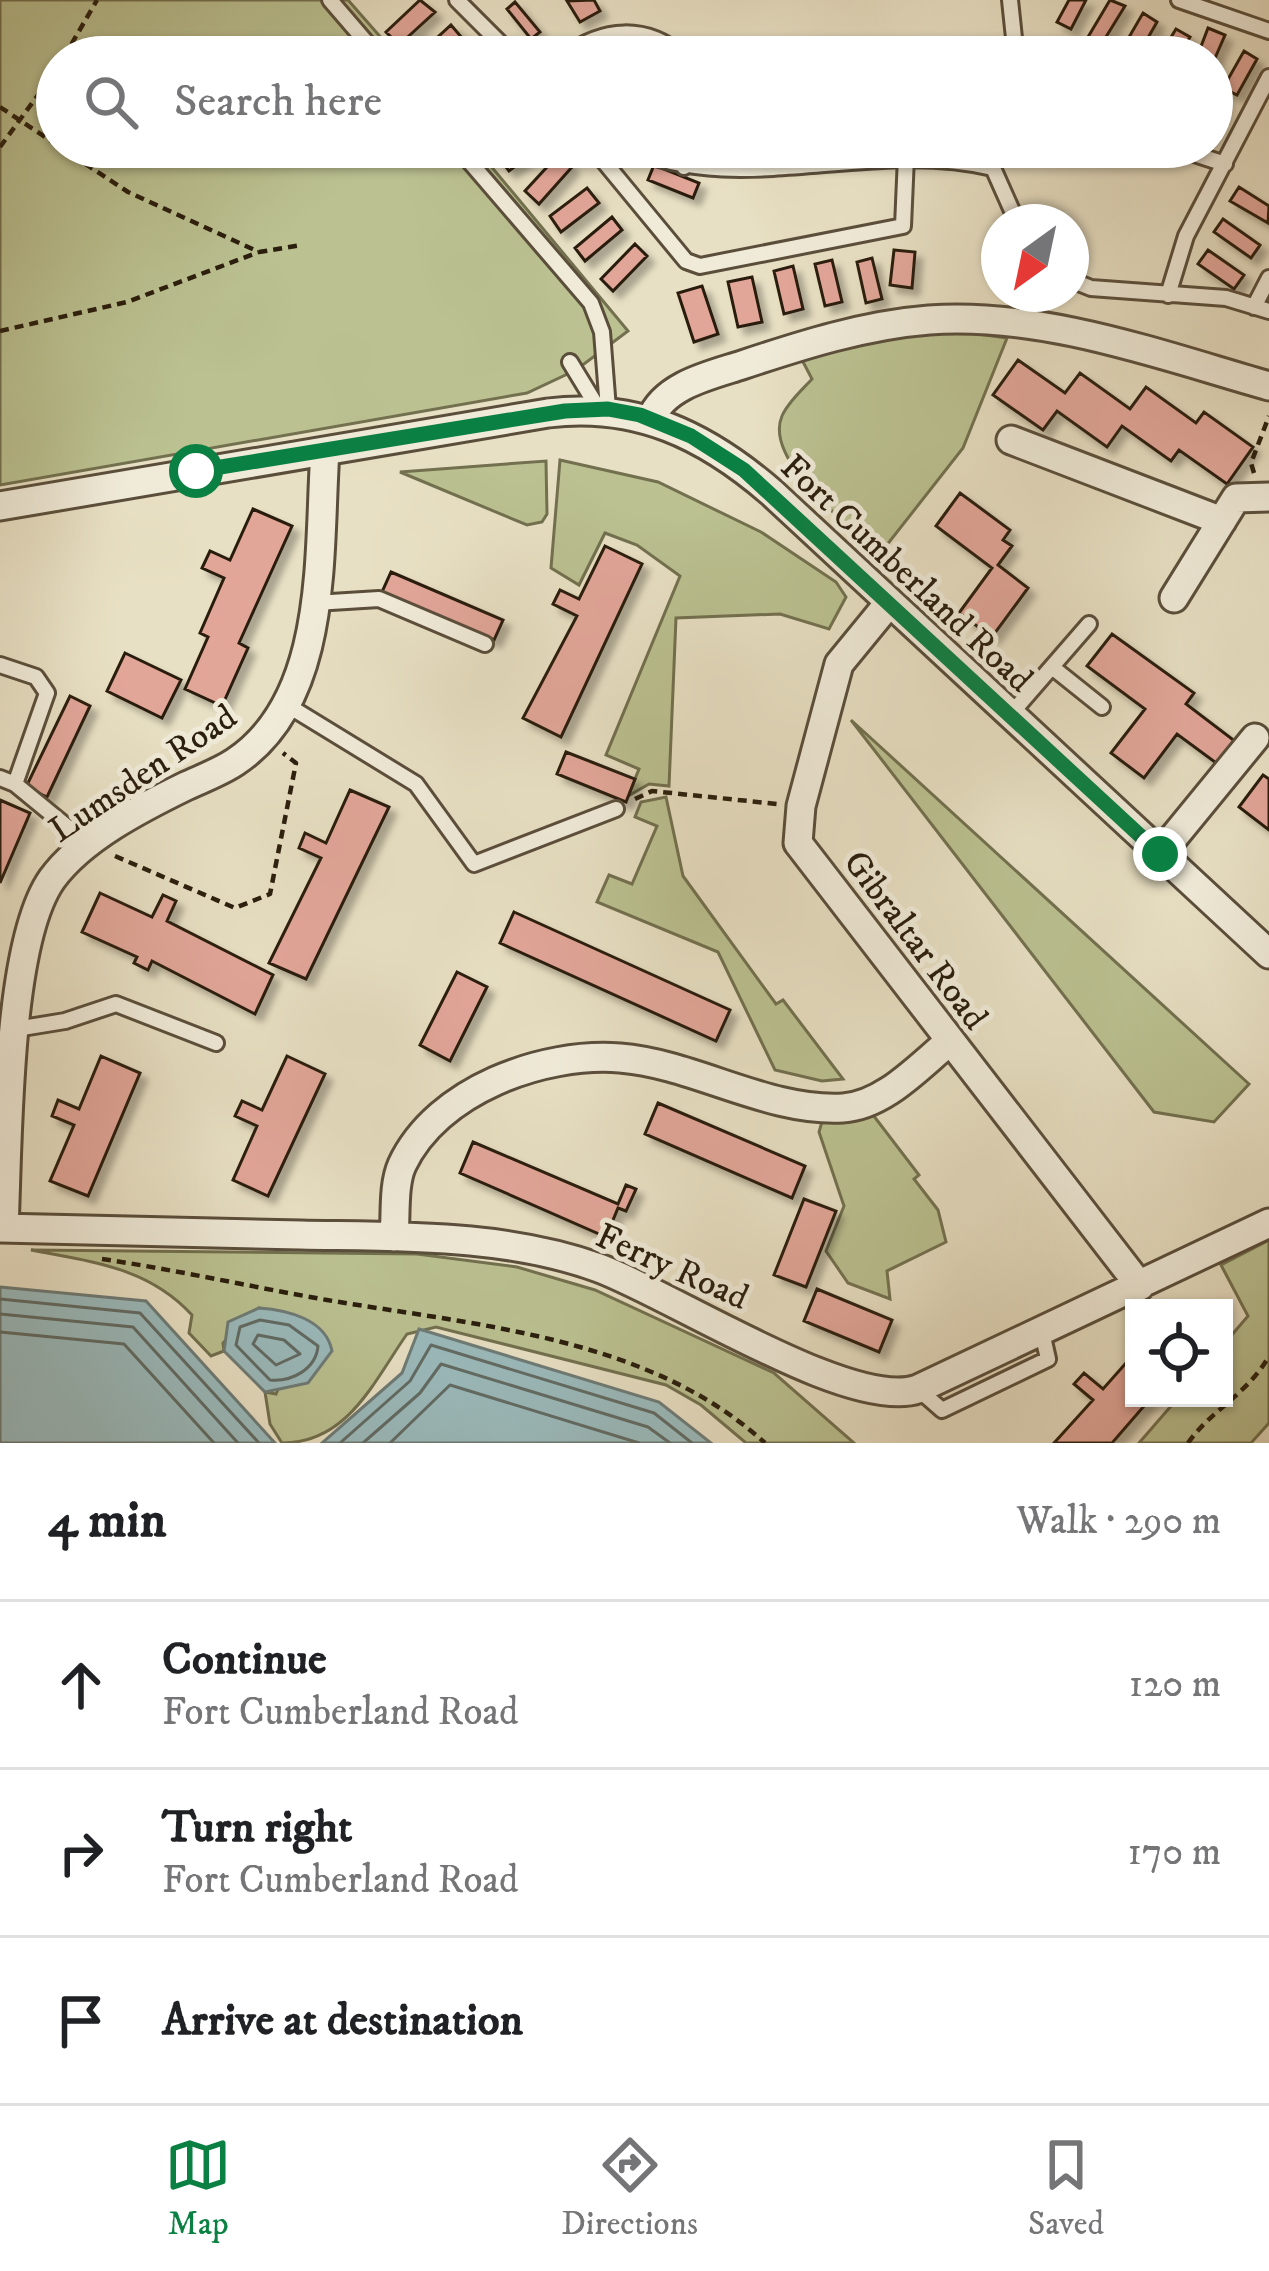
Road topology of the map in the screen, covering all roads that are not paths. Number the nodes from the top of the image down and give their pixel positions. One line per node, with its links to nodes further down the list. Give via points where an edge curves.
1 (330, 0): 6 (lane)
2 (457, 0): 7 (lane)
3 (1010, 0): 10 (lane)
4 (1179, 0): 5 (lane)
5 (1269, 31)
6 (361, 36)
7 (493, 36)
8 (603, 36): 9 (lane)
9 (654, 36)
10 (1014, 36)
11 (1269, 77): 12 (lane)
12 (1233, 148)
13 (475, 168): 27 (lane, via 591,303 602,332)
14 (609, 168): 17 (lane, via 686,261 700,266 903,226)
15 (692, 168): 16 (lane)
16 (757, 168)
17 (906, 168)
18 (993, 168): 20 (lane)
19 (1223, 168): 23 (lane, via 1186,236)
20 (1009, 204)
21 (1269, 278): 24 (lane)
22 (1089, 287): 23 (lane)
23 (1168, 295): 24 (lane)
24 (1261, 309)
25 (570, 362): 27 (lane)
26 (1269, 386): 28 (street, via 1070,332 941,320 829,338 721,372 666,398)
27 (603, 409): 28 (street, Fort Cumberland Road); 30 (street, Fort Cumberland Road)
28 (651, 419): 36 (street, Fort Cumberland Road, via 757,480)
29 (1011, 440): 33 (street)
30 (325, 451): 32 (street, Fort Cumberland Road); 35 (street, Lumsden Road)
31 (1264, 497): 33 (street, via 1236,498)
32 (0, 506)
33 (1222, 521): 34 (street)
34 (1174, 598)
35 (315, 603): 38 (lane, via 379,599); 41 (street, Lumsden Road)
36 (889, 603): 43 (street, Fort Cumberland Road); 51 (street, Gibraltar Road, via 839,664 800,806 798,843)
37 (1089, 624): 40 (lane)
38 (485, 644)
39 (0, 665): 45 (lane, via 36,677 47,693)
40 (1052, 667): 42 (lane); 43 (lane)
41 (287, 705): 46 (lane, via 416,784 473,864); 47 (street, Lumsden Road, via 236,762)
42 (1102, 706)
43 (1010, 715): 48 (street, Fort Cumberland Road)
44 (1255, 738): 48 (street)
45 (8, 781): 47 (lane)
46 (616, 809)
47 (88, 844): 50 (street, Lumsden Road, via 51,881 22,961)
48 (1160, 854): 49 (street, Fort Cumberland Road)
49 (1269, 954)
50 (16, 1029): 52 (lane, via 116,1004); 53 (street, Lumsden Road)
51 (950, 1041): 56 (street, via 883,1096 845,1108 623,1058 571,1058 500,1079 452,1106 415,1143 400,1170); 57 (street, Gibraltar Road)
52 (216, 1043)
53 (6, 1077): 55 (street, Lumsden Road)
54 (1269, 1223): 57 (street, Ferry Road)
55 (2, 1228): 56 (street, Ferry Road)
56 (394, 1237): 57 (street, Ferry Road, via 565,1257 884,1395 918,1389)
57 (1140, 1286)

